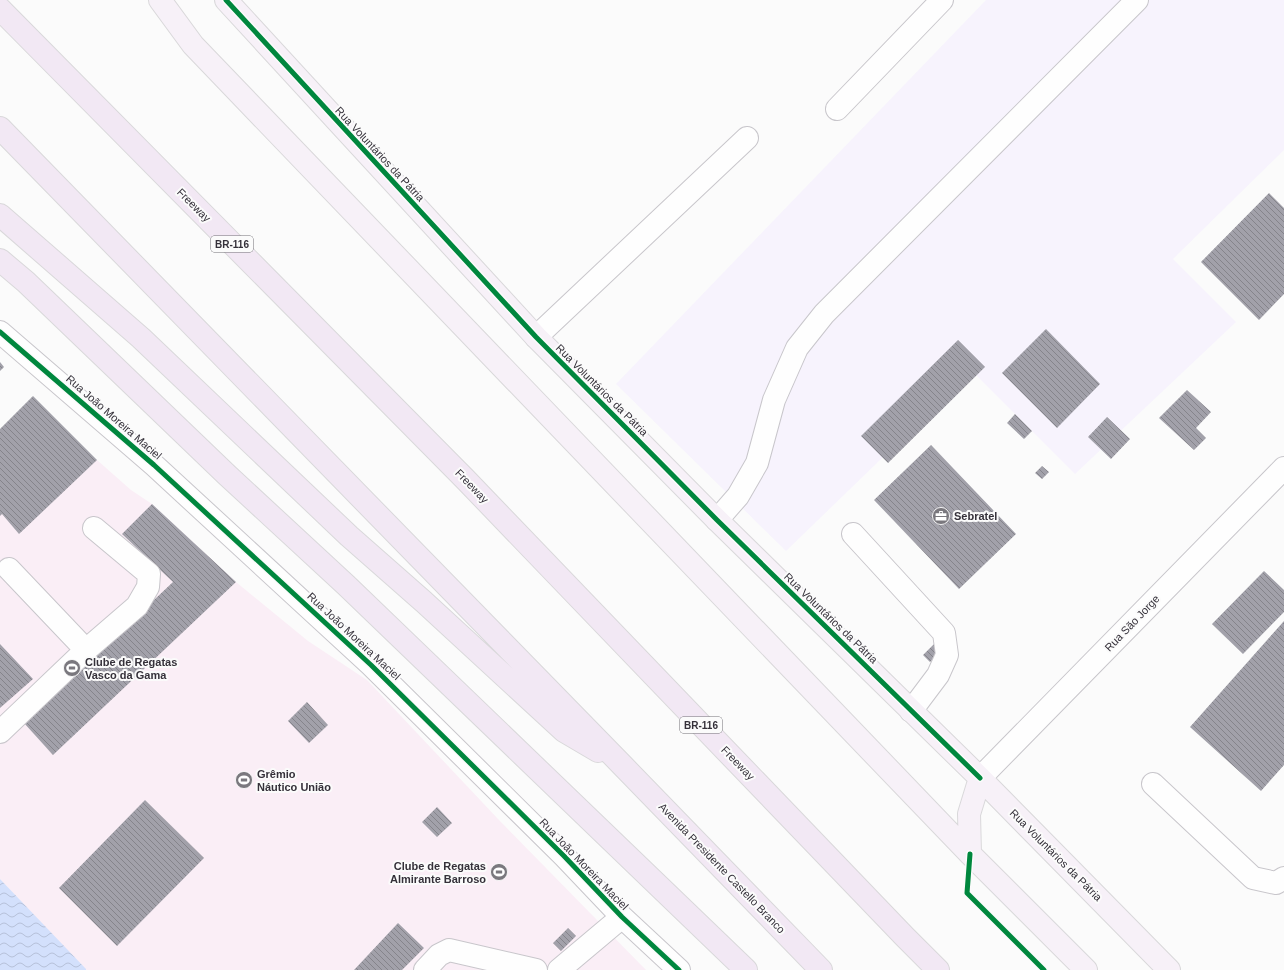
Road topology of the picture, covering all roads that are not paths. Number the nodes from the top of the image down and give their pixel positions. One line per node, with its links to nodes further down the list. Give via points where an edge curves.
1 (160, 0): 24 (main road, via 193,45)
2 (942, 0): 6 (street)
3 (1137, 0): 14 (street, via 824,314 797,348 774,400 757,463 738,496)
4 (233, 4): 12 (main road, Rua Voluntários da Pátria)
5 (0, 9): 33 (highway, Freeway / BR-116, via 465,479)
6 (837, 109)
7 (0, 128): 21 (highway)
8 (747, 138): 12 (street)
9 (0, 215): 21 (highway, via 140,338 349,536 564,731)
10 (0, 260): 31 (highway, via 352,590)
11 (0, 332): 26 (street, Rua João Moreira Maciel, via 154,465 366,660)
12 (536, 337): 14 (main road, Rua Voluntários da Pátria)
13 (1284, 468): 22 (street, Rua São Jorge)
14 (717, 520): 19 (main road, Rua Voluntários da Pátria)
15 (94, 528): 18 (street, via 149,574 148,587 137,606)
16 (853, 534): 19 (street, via 944,633 947,655 938,675)
17 (10, 569): 18 (street)
18 (86, 650): 20 (street)
19 (911, 710): 22 (main road, Rua Voluntários da Pátria)
20 (0, 732)
21 (623, 766): 32 (highway, Avenida Presidente Castello Branco)
22 (980, 778): 24 (main road, via 969,814); 35 (main road, Rua Voluntários da Pátria)
23 (1153, 784): 25 (street, via 1253,878 1276,883)
24 (970, 854): 34 (main road)
25 (1284, 878)
26 (622, 916): 29 (street); 30 (street, Rua João Moreira Maciel)
27 (424, 970): 28 (street, via 439,955 449,950)
28 (536, 970)
29 (559, 970)
30 (679, 970)
31 (746, 970)
32 (821, 970)
33 (938, 970)
34 (1086, 970)
35 (1169, 970)

